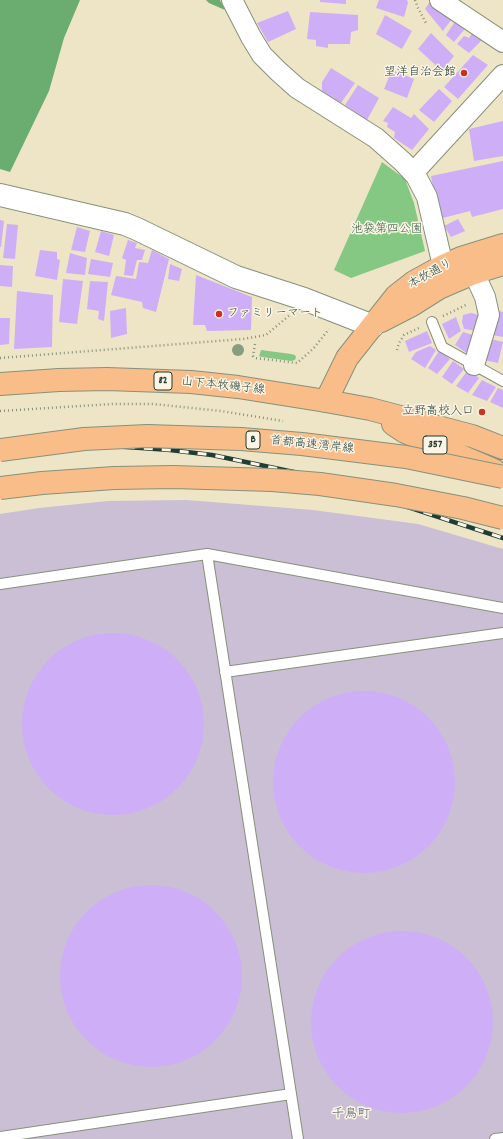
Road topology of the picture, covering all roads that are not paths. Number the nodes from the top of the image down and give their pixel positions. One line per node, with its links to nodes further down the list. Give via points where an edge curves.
1 (232, 0): 5 (street, via 262,55 278,71 297,88 376,138)
2 (440, 0): 3 (street)
3 (503, 42)
4 (503, 75): 5 (street)
5 (413, 173): 9 (street, via 427,197)
6 (0, 195): 13 (street, via 125,224 236,276)
7 (503, 245): 9 (main road, 本牧通り)
8 (503, 264): 10 (main road, 本牧通り)
9 (443, 266): 13 (main road, 本牧通り, via 414,282 396,296)
10 (474, 273): 11 (street); 13 (main road, 本牧通り, via 439,288)
11 (491, 301): 14 (street)
12 (432, 322): 14 (lane, via 442,347)
13 (372, 326): 17 (main road, 本牧通り, via 347,358)
14 (474, 365): 15 (lane)
15 (503, 381)
16 (0, 384): 17 (main road, 山下本牧磯子線 / 82, via 107,379 191,382)
17 (326, 401): 18 (main road, 357)
18 (370, 409): 19 (main road, 357, via 472,436); 21 (main road, 357, via 405,432)
19 (503, 448)
20 (0, 450): 21 (main road, 首都高速湾岸線 / B, bridge, via 84,439 147,436 241,439 406,457)
21 (503, 476)
22 (0, 488): 23 (main road, bridge, via 151,477 272,480 396,495)
23 (503, 518)
24 (207, 554): 25 (lane); 26 (lane); 28 (lane)
25 (0, 584)
26 (503, 608)
27 (503, 633): 28 (lane)
28 (225, 672): 29 (lane)
29 (291, 1094): 30 (lane); 32 (lane)
30 (0, 1137)
31 (503, 1138): 33 (lane)
32 (298, 1139)
33 (495, 1139)

